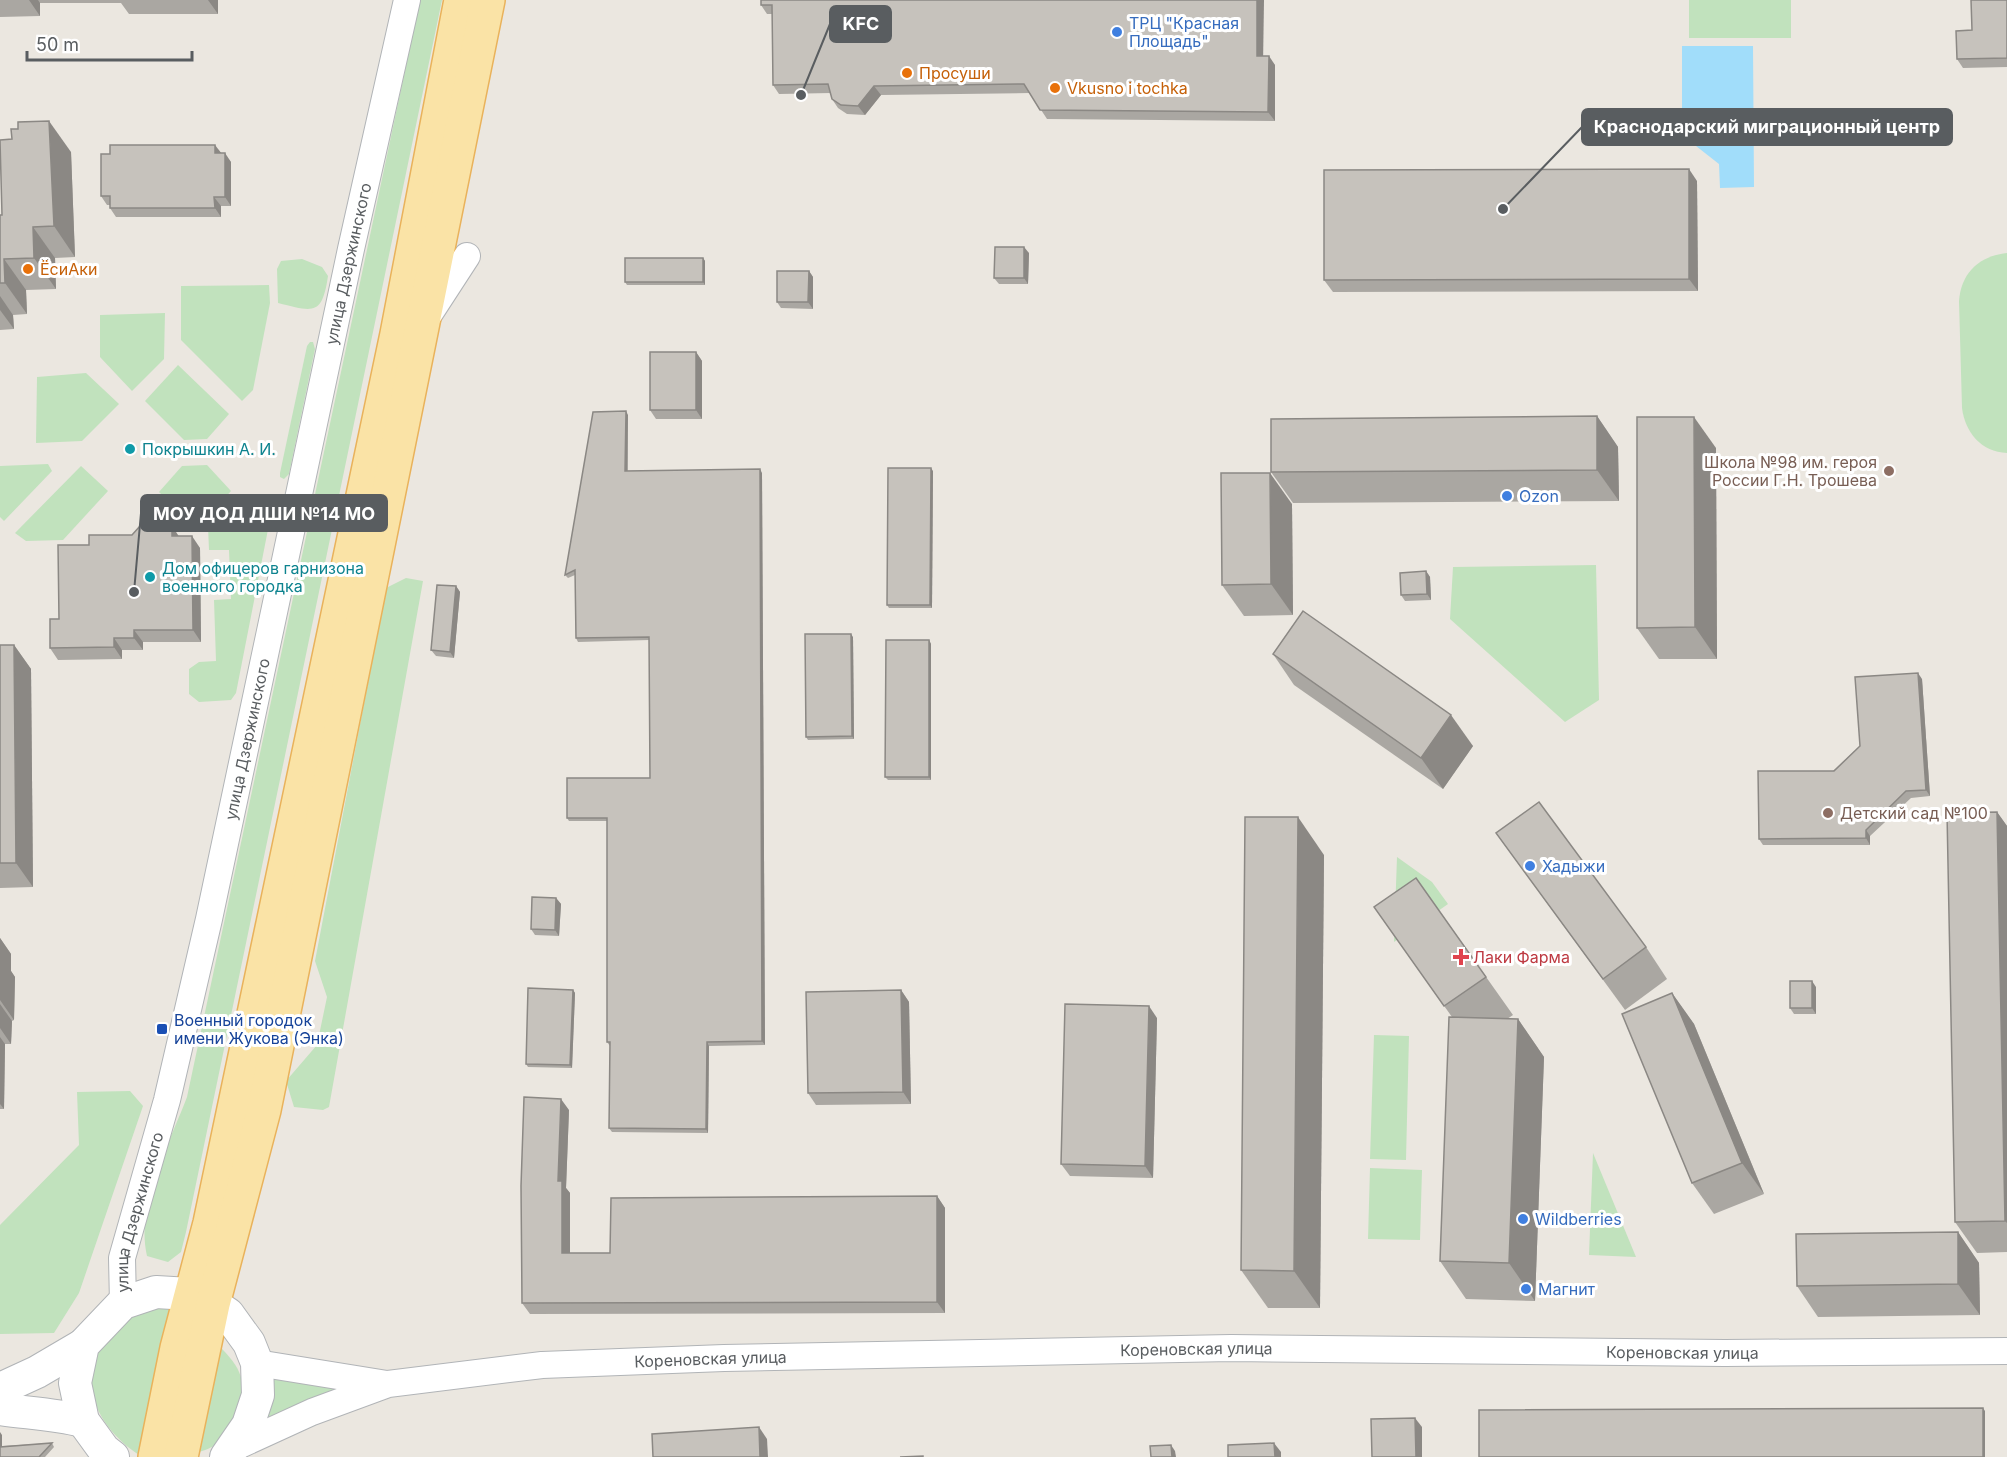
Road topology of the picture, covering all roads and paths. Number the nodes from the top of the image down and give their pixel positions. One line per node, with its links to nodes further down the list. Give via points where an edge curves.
1 (407, 0): 7 (street, улица Дзержинского, via 209,919 167,1100 122,1258)
2 (461, 0): 6 (main road, via 397,334 210,1223)
3 (488, 0): 5 (main road)
4 (467, 256): 5 (street)
5 (423, 324): 6 (main road, via 268,1089)
6 (202, 1299): 7 (street, via 156,1292); 10 (street, via 240,1327); 17 (main road, via 171,1375); 18 (main road)
7 (123, 1303): 8 (street, улица Дзержинского)
8 (83, 1345): 12 (street); 14 (street, via 75,1383)
9 (2007, 1351): 11 (street, Кореновская улица, via 1725,1353 1231,1348 736,1358 542,1365)
10 (257, 1364): 11 (street, Кореновская улица); 16 (street, via 258,1395 248,1425)
11 (388, 1384): 16 (street, Кореновская улица, via 312,1412)
12 (0, 1389)
13 (0, 1409): 14 (street)
14 (83, 1421): 15 (street)
15 (107, 1455)
16 (224, 1455)
17 (155, 1457)
18 (181, 1457)

